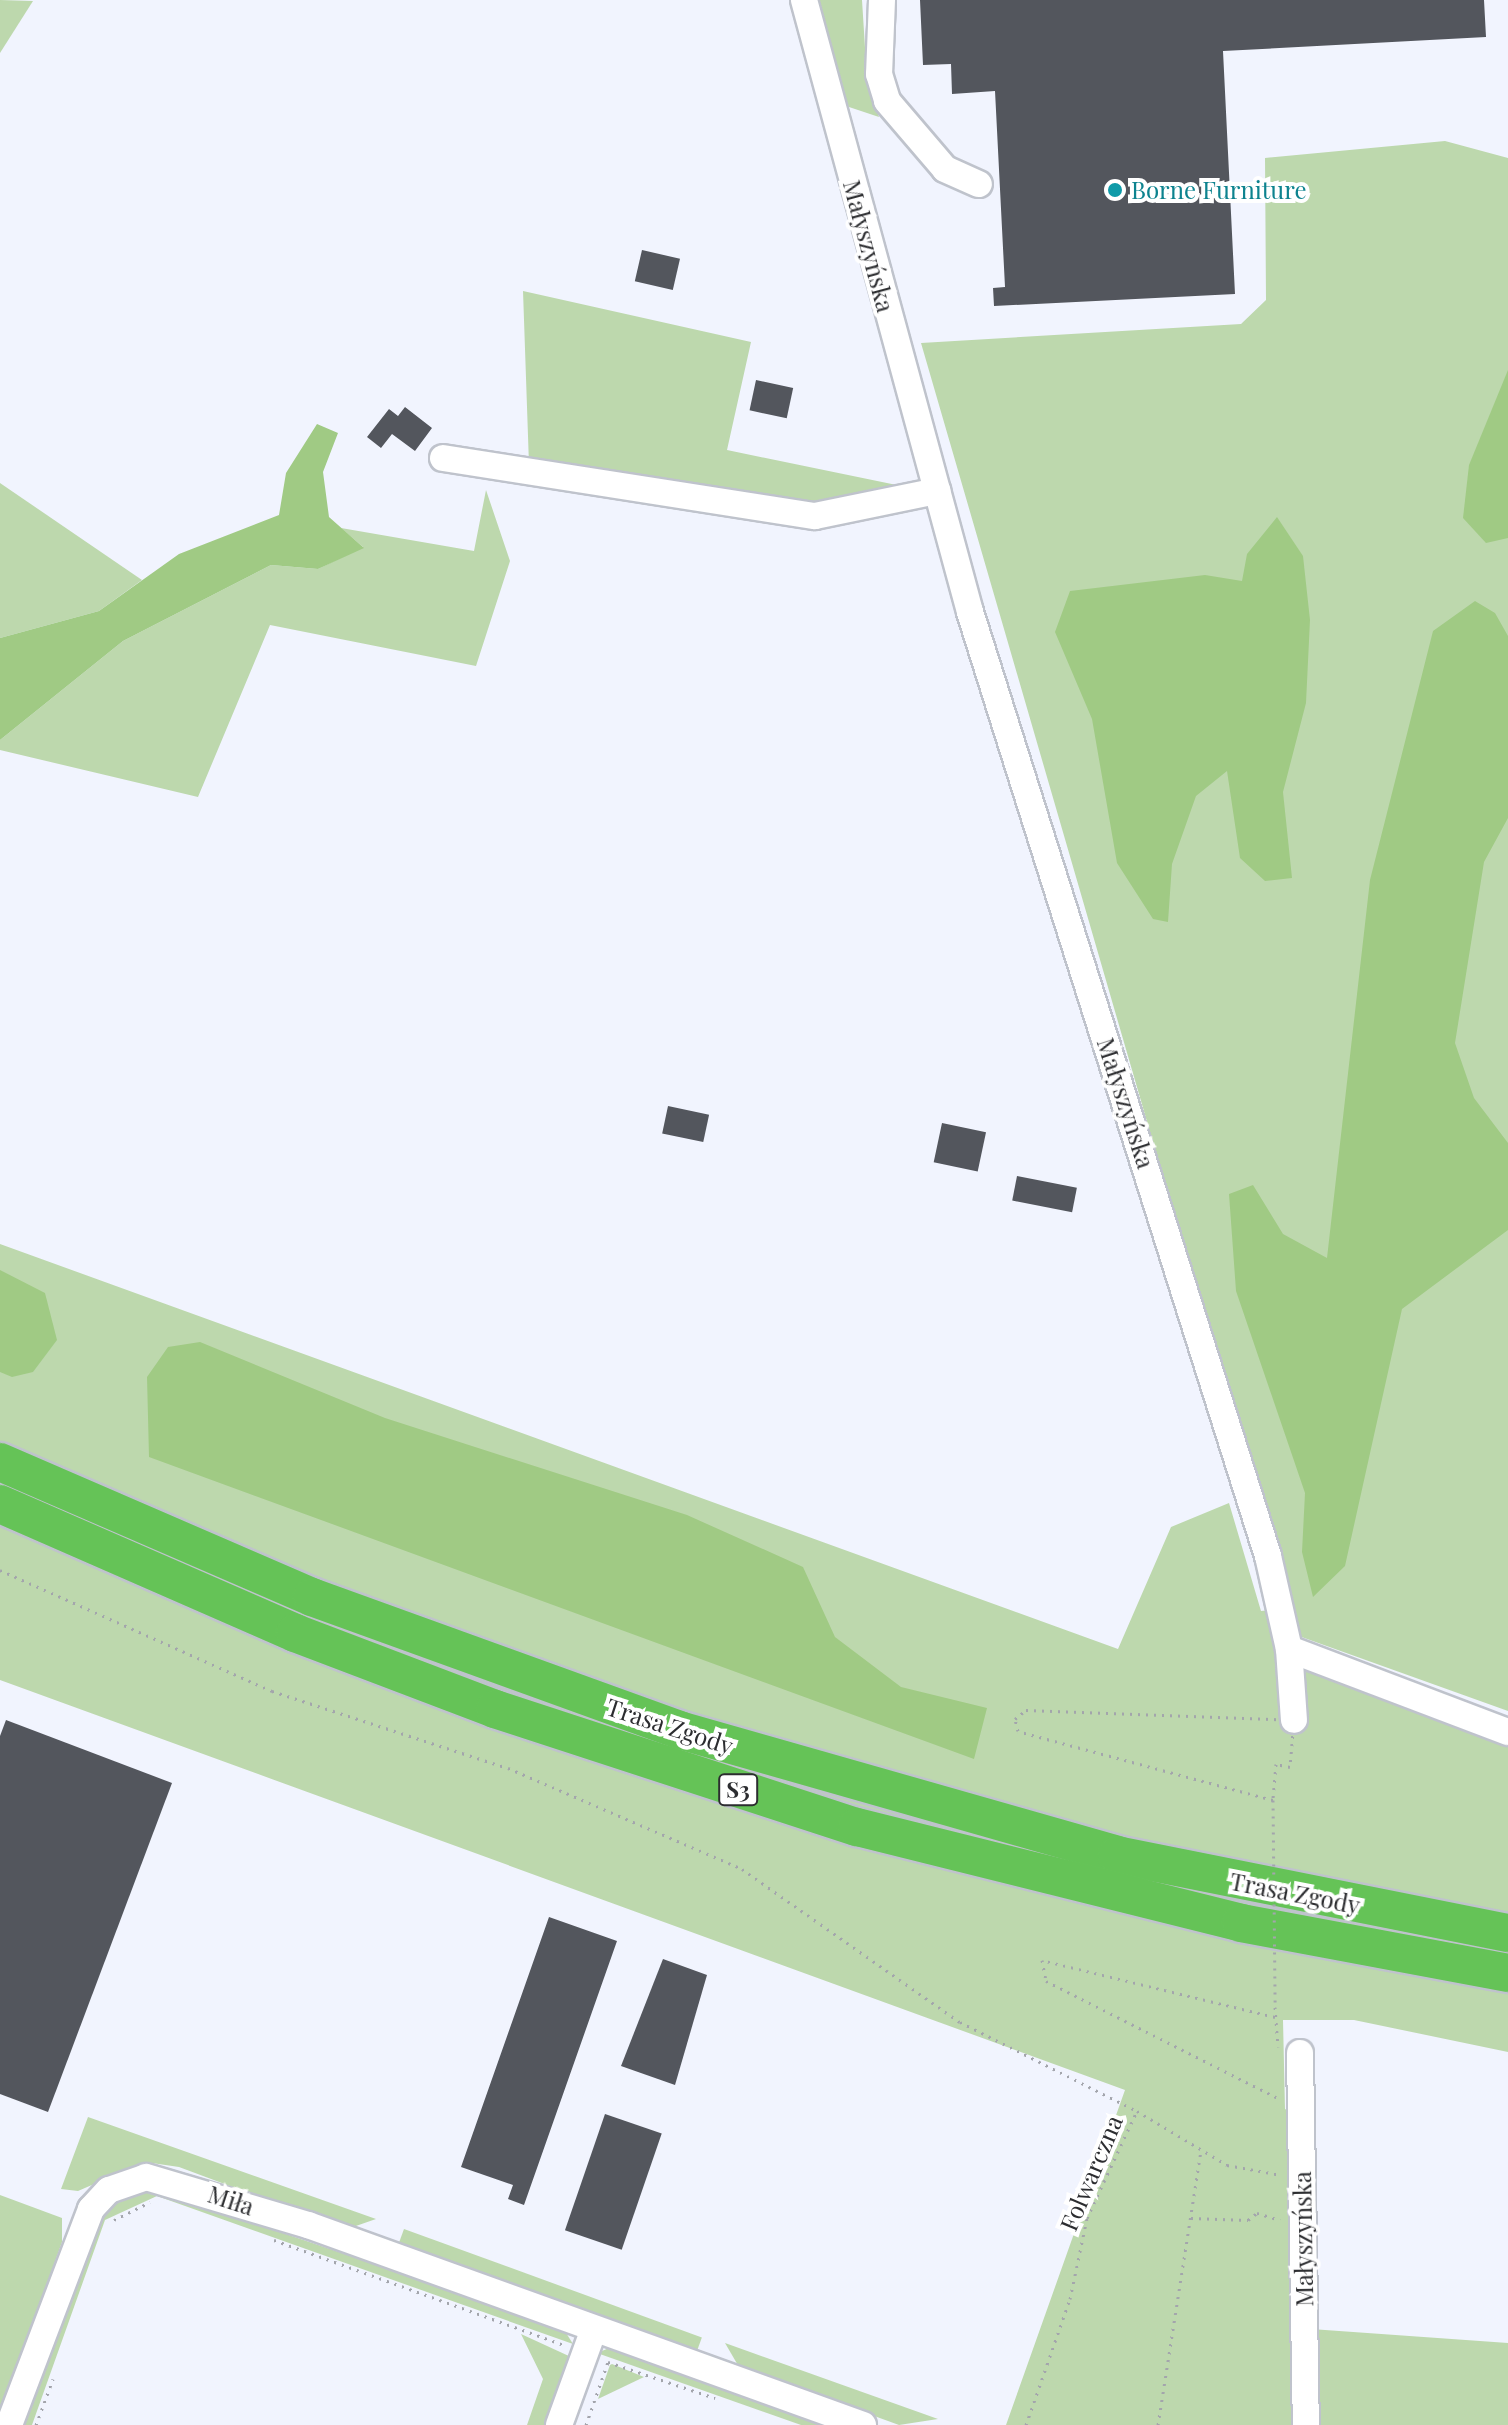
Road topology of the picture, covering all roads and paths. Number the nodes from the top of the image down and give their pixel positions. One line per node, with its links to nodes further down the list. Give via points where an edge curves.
1 (804, 0): 5 (street, Małyszyńska)
2 (882, 0): 3 (street, via 883,95 945,169)
3 (979, 184)
4 (443, 458): 5 (street, via 815,516)
5 (937, 491): 9 (street, Małyszyńska, via 1268,1556)
6 (0, 1462): 14 (highway, Trasa Zgody / S3, via 312,1597 693,1735 1117,1855)
7 (0, 1504): 15 (highway, Trasa Zgody / S3, via 281,1627 481,1704 843,1823 1107,1893)
8 (0, 1570): 20 (path, via 272,1691 508,1768 742,1869 960,2022)
9 (1289, 1649): 10 (street, Małyszyńska); 11 (street)
10 (1287, 1720): 13 (path, via 1026,1710 1015,1719 1018,1731)
11 (1508, 1732)
12 (1290, 1767): 13 (path, via 1276,1764)
13 (1273, 1800): 16 (path, bridge)
14 (1508, 1933)
15 (1508, 1973)
16 (1275, 2017): 17 (path); 19 (path, via 1046,1957 1040,1972)
17 (1278, 2026)
18 (1300, 2053): 22 (street, Małyszyńska)
19 (1286, 2102)
20 (1137, 2111): 21 (path, Folwarczna); 36 (path, Folwarczna, via 1087,2218 1070,2299)
21 (1201, 2149): 22 (path, Folwarczna, via 1262,2177); 24 (path)
22 (1303, 2174): 26 (street, Małyszyńska)
23 (157, 2198): 25 (path)
24 (1191, 2218): 26 (path, via 1248,2220 1257,2213); 37 (path)
25 (109, 2222)
26 (1302, 2227): 38 (street, Małyszyńska)
27 (260, 2236): 28 (path)
28 (596, 2348): 30 (path); 31 (street, Miła, via 171,2180 133,2179 91,2209); 33 (street); 34 (path); 35 (street, Miła)
29 (57, 2367): 32 (path)
30 (721, 2400)
31 (9, 2425)
32 (36, 2425)
33 (559, 2425)
34 (586, 2425)
35 (863, 2425)
36 (1026, 2425)
37 (1158, 2425)
38 (1306, 2425)

